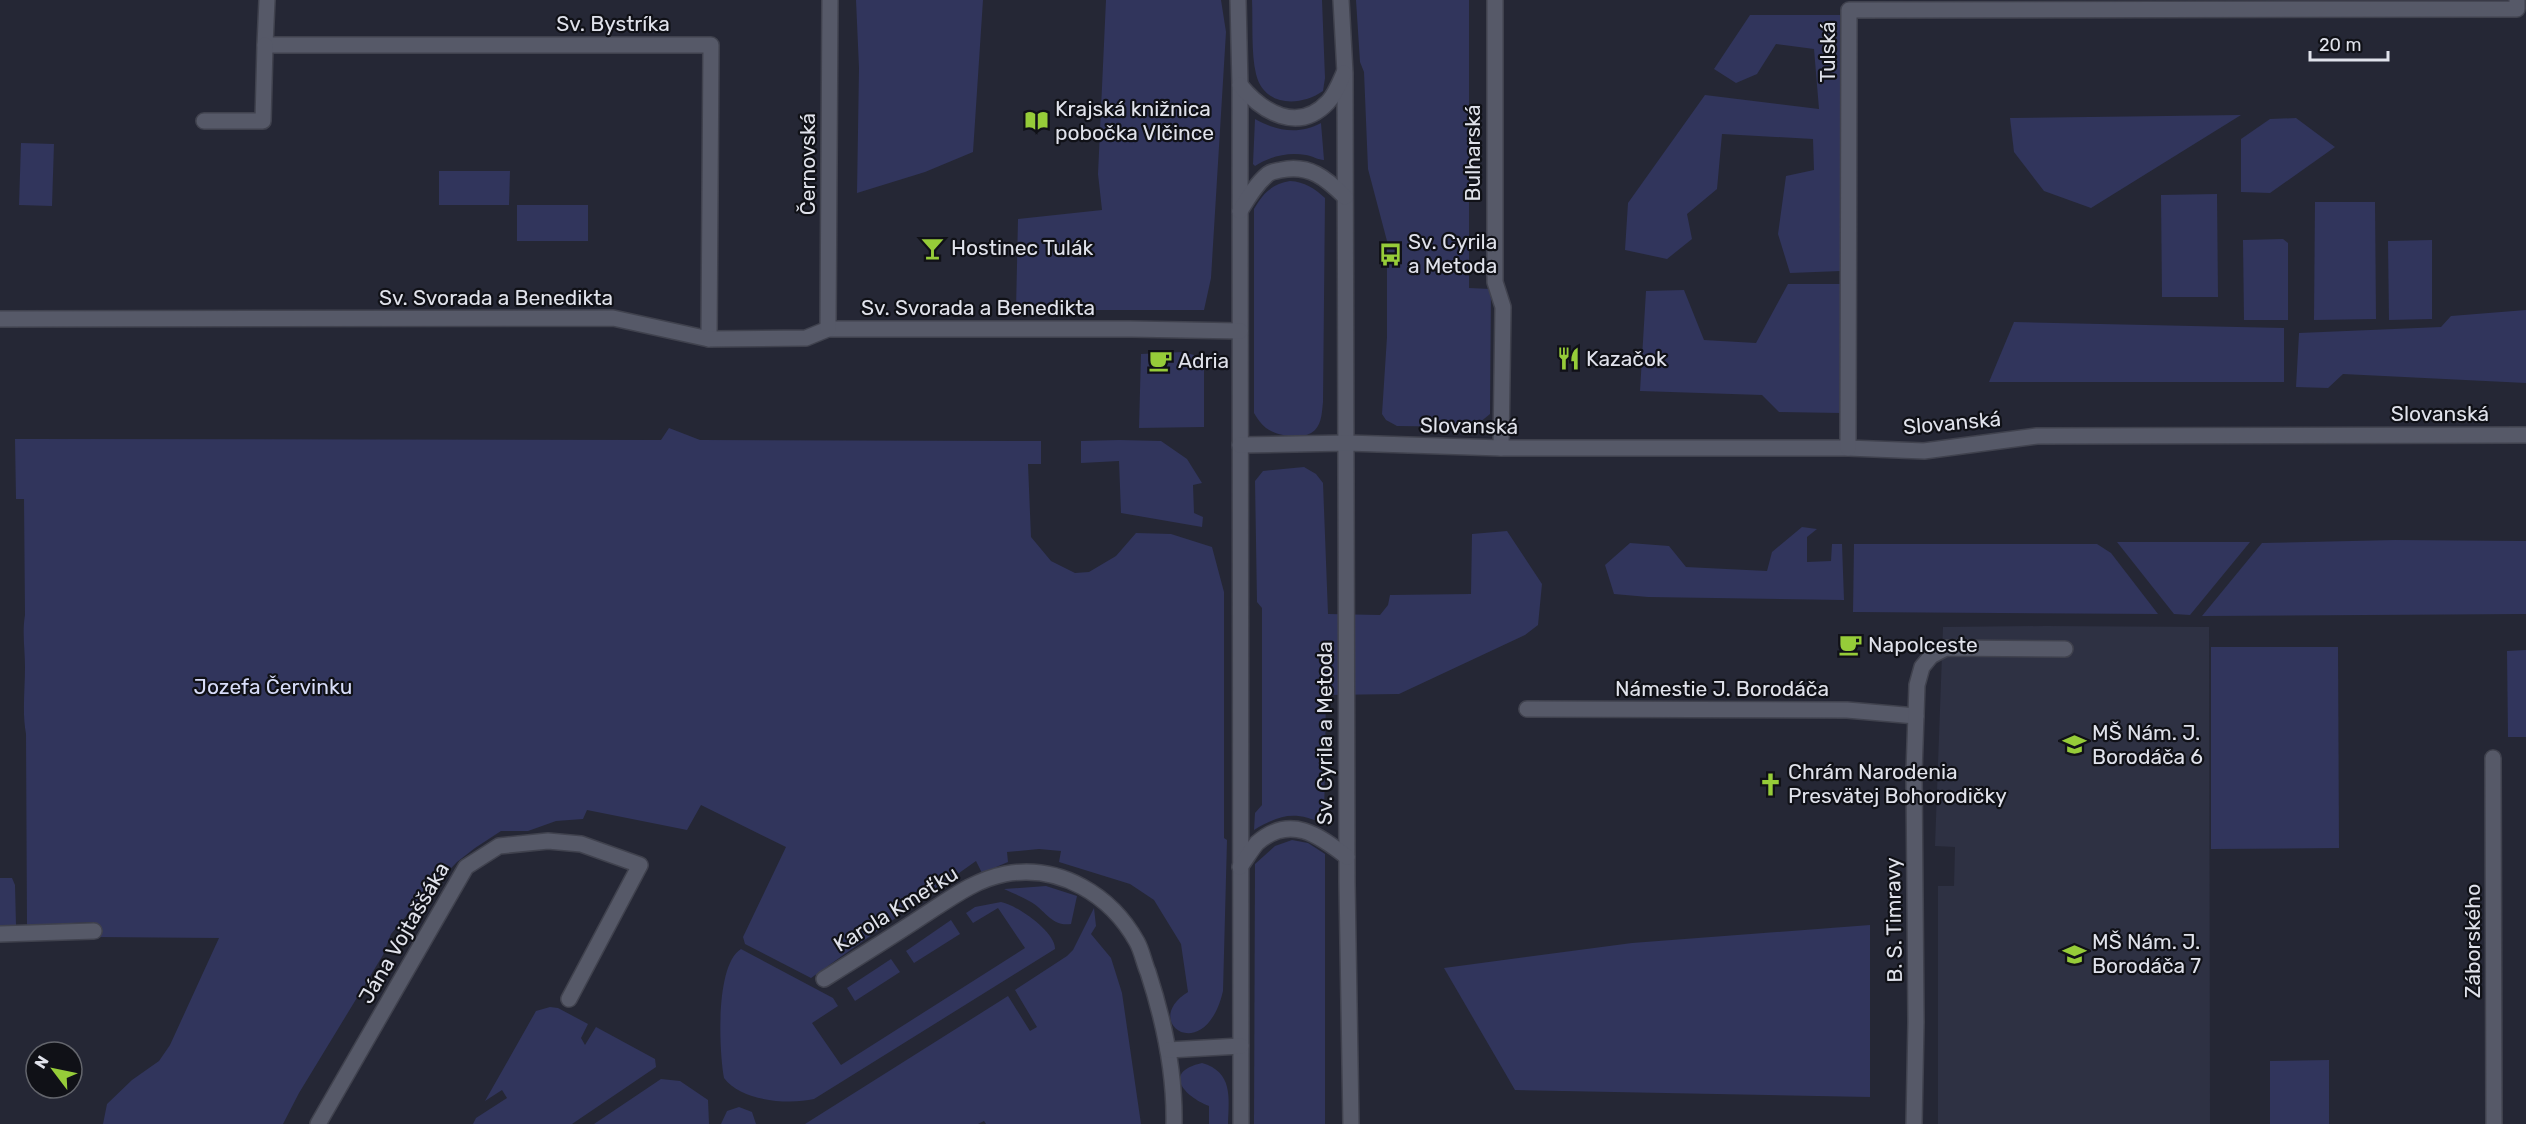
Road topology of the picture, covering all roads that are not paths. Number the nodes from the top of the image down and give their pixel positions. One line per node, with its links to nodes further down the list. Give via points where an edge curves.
1 (267, 0): 8 (street)
2 (830, 0): 15 (street, Černovská)
3 (1238, 0): 10 (street)
4 (1341, 0): 9 (street, Sv. Cyrila a Metoda)
5 (1494, 0): 21 (street, Bulharská, via 1495,282 1503,307)
6 (2517, 0): 7 (street, Tulská, via 2517,9)
7 (2369, 5): 22 (street, Tulská, via 1849,10)
8 (266, 45): 11 (street, via 263,121); 17 (street, Sv. Bystríka, via 711,45)
9 (1345, 73): 10 (street, via 1329,102 1314,113 1293,119 1273,114 1254,102); 12 (street, Sv. Cyrila a Metoda)
10 (1240, 85): 13 (street)
11 (204, 121)
12 (1345, 197): 13 (street, via 1328,180 1310,170 1293,167 1270,172 1253,189); 19 (street, Sv. Cyrila a Metoda)
13 (1240, 211): 16 (street)
14 (0, 319): 17 (street, Sv. Svorada a Benedikta, via 613,318)
15 (828, 329): 16 (street, Sv. Svorada a Benedikta); 17 (street, Sv. Svorada a Benedikta, via 806,338)
16 (1240, 331): 20 (street)
17 (709, 339)
18 (2526, 435): 22 (street, Slovanská, via 2037,436 1924,451)
19 (1347, 443): 20 (street, Slovanská); 21 (street, Slovanská); 27 (street, Sv. Cyrila a Metoda)
20 (1240, 445): 28 (street)
21 (1501, 448): 22 (street, Slovanská)
22 (1848, 448)
23 (2066, 649): 25 (street, B. S. Timravy, via 1942,649 1922,667)
24 (1527, 709): 25 (street, Námestie J. Borodáča, via 1855,710)
25 (1916, 716): 39 (street, B. S. Timravy)
26 (2493, 758): 40 (street, Záborského)
27 (1347, 857): 28 (street, via 1315,833 1284,830 1257,844); 38 (street, Sv. Cyrila a Metoda)
28 (1240, 867): 33 (street)
29 (94, 931): 30 (street)
30 (0, 934)
31 (824, 979): 34 (street, Karola Kmeťku, via 973,885 1005,874 1035,873 1066,879 1092,891 1116,912 1138,943 1159,1006)
32 (569, 999): 35 (street, Jána Vojtaššáka, via 640,865 581,844 548,841 499,846 466,867)
33 (1241, 1046): 34 (street); 37 (street)
34 (1168, 1050): 36 (street, Karola Kmeťku)
35 (318, 1124)
36 (1174, 1124)
37 (1241, 1124)
38 (1351, 1124)
39 (1914, 1124)
40 (2494, 1124)

